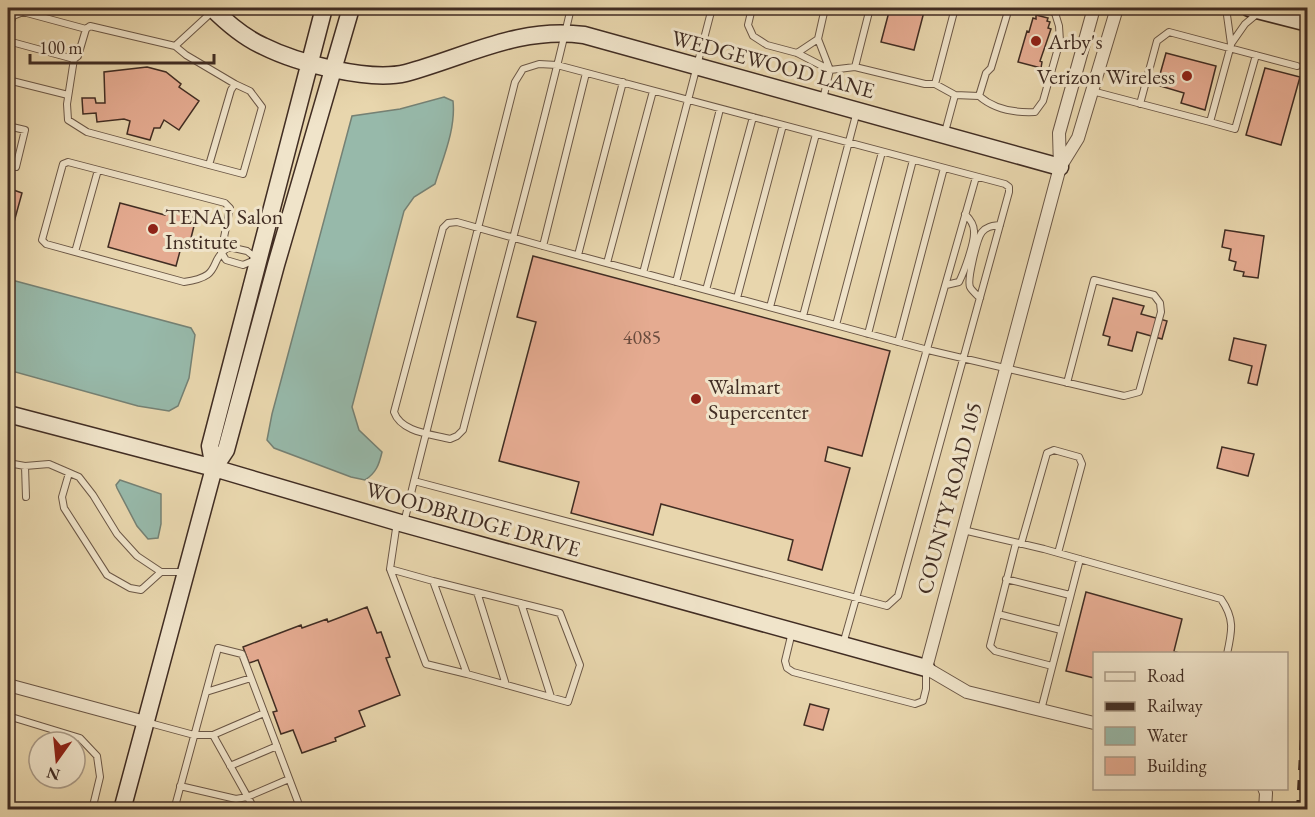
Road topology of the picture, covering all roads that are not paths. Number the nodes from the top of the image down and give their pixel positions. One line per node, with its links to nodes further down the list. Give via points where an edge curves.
1 (101, 8): 2 (lane)
2 (121, 8)
3 (324, 8): 31 (street)
4 (351, 8): 36 (street)
5 (571, 8): 23 (lane)
6 (668, 8): 7 (lane)
7 (675, 8)
8 (712, 8): 33 (lane)
9 (752, 8): 28 (lane, via 748,25 753,36 767,45)
10 (825, 8): 24 (lane)
11 (870, 8): 35 (lane)
12 (955, 8): 42 (lane)
13 (1009, 8): 47 (lane)
14 (1045, 8): 47 (lane, via 1055,13 1060,41 1043,101 1035,112 1018,113 990,105)
15 (1094, 8): 64 (street, COUNTY ROAD 105, via 1059,133)
16 (1116, 8): 44 (street, COUNTY ROAD 105)
17 (1226, 8): 27 (lane)
18 (213, 9): 26 (lane); 31 (street, via 229,26 263,46)
19 (1255, 9): 20 (street); 27 (lane)
20 (1308, 23)
21 (8, 29): 22 (lane, via 13,16 23,12)
22 (86, 29): 26 (lane, via 90,26); 30 (lane)
23 (565, 32): 32 (lane); 33 (street, WEDGEWOOD LANE); 36 (street, WEDGEWOOD LANE, via 516,37 404,73 375,76)
24 (818, 39): 28 (lane); 37 (lane)
25 (8, 41): 30 (lane)
26 (175, 46): 41 (lane)
27 (1231, 46): 29 (lane); 50 (lane, via 1169,32 1161,36); 54 (lane)
28 (797, 53): 37 (lane)
29 (1256, 55): 34 (lane); 54 (lane, via 1235,129)
30 (74, 59): 45 (lane)
31 (309, 63): 36 (street, WEDGEWOOD LANE); 76 (street)
32 (557, 65): 38 (lane); 70 (lane, via 539,64 523,69 514,82); 71 (lane)
33 (697, 66): 48 (lane); 49 (street, WEDGEWOOD LANE)
34 (1297, 66)
35 (855, 67): 37 (lane); 42 (lane)
36 (333, 68): 78 (street)
37 (830, 70): 49 (lane)
38 (586, 73): 40 (lane); 72 (lane)
39 (8, 80): 45 (lane)
40 (623, 82): 43 (lane); 75 (lane)
41 (235, 84): 63 (lane); 63 (lane, via 250,91 262,107 243,174)
42 (935, 84): 46 (lane)
43 (653, 91): 48 (lane); 77 (lane)
44 (1092, 91): 50 (lane); 64 (street, COUNTY ROAD 105, via 1078,138)
45 (68, 94): 63 (lane, via 68,120 87,132)
46 (955, 95): 47 (lane); 58 (lane)
47 (979, 96)
48 (688, 100): 51 (lane); 79 (lane)
49 (823, 101): 52 (street, WEDGEWOOD LANE)
50 (1140, 104): 54 (lane)
51 (720, 109): 53 (lane); 80 (lane)
52 (857, 110): 58 (street, WEDGEWOOD LANE); 59 (lane)
53 (753, 117): 55 (lane); 82 (lane)
54 (1210, 122)
55 (783, 125): 57 (lane); 83 (lane)
56 (8, 126): 62 (lane, via 25,130 16,167)
57 (816, 134): 59 (lane); 85 (lane)
58 (944, 135): 64 (street, WEDGEWOOD LANE)
59 (848, 143): 60 (lane); 86 (lane)
60 (882, 152): 61 (lane); 87 (lane)
61 (913, 160): 65 (lane); 88 (lane)
62 (8, 165)
63 (209, 165)
64 (1060, 167): 92 (street, COUNTY ROAD 105)
65 (944, 168): 67 (lane); 89 (lane)
66 (98, 170): 73 (lane); 73 (lane, via 63,164 42,240); 74 (lane, via 225,203 230,208)
67 (976, 177): 68 (lane); 69 (lane, via 1009,187)
68 (966, 214): 81 (lane); 81 (lane, via 972,222 972,242 959,282)
69 (1000, 225): 84 (lane); 84 (lane, via 981,233 978,243 969,279 970,287)
70 (478, 228): 71 (lane); 95 (lane); 95 (lane, via 457,222 443,228 393,412 402,426)
71 (512, 238): 72 (lane); 95 (lane, via 463,430 450,439)
72 (543, 246): 75 (lane)
73 (75, 252): 74 (lane, via 184,282 200,280 213,271)
74 (221, 252): 76 (lane, via 229,247 247,251); 76 (lane, via 226,260 243,265)
75 (578, 255): 77 (lane)
76 (257, 259): 78 (street); 98 (street, via 210,446)
77 (607, 263): 79 (lane)
78 (276, 264): 98 (street, via 226,450)
79 (643, 273): 80 (lane)
80 (676, 282): 82 (lane)
81 (946, 285): 90 (lane)
82 (706, 290): 83 (lane)
83 (737, 298): 85 (lane)
84 (980, 298): 91 (lane)
85 (770, 307): 86 (lane)
86 (803, 316): 87 (lane)
87 (836, 325): 88 (lane)
88 (868, 334): 89 (lane)
89 (898, 342): 90 (lane)
90 (927, 350): 91 (lane); 114 (lane)
91 (963, 358): 92 (lane); 114 (lane, via 898,596 887,606)
92 (1006, 368): 93 (lane); 103 (street, COUNTY ROAD 105)
93 (1067, 383): 93 (lane, via 1094,280 1154,295 1161,312 1139,392 1124,396)
94 (8, 414): 98 (street, WOODBRIDGE DRIVE)
95 (426, 433): 100 (lane)
96 (8, 463): 97 (lane)
97 (25, 466): 99 (lane, via 49,464); 101 (lane)
98 (214, 468): 102 (street, WOODBRIDGE DRIVE); 109 (street)
99 (69, 473): 108 (lane, via 79,477 136,556); 108 (lane, via 62,497 64,508 107,575 141,590)
100 (414, 481): 102 (lane); 114 (lane)
101 (27, 497)
102 (400, 523): 107 (lane); 118 (street, WOODBRIDGE DRIVE)
103 (963, 530): 104 (lane); 122 (street, COUNTY ROAD 105)
104 (1018, 544): 105 (lane); 105 (lane, via 1047,453 1054,450 1078,457 1082,464); 110 (lane)
105 (1058, 553): 106 (lane)
106 (1080, 559): 113 (lane); 120 (lane, via 1221,599 1232,628)
107 (390, 569): 111 (lane); 123 (lane, via 426,664)
108 (161, 572): 109 (lane)
109 (186, 572): 132 (street)
110 (1006, 579): 113 (lane); 116 (lane)
111 (433, 581): 112 (lane); 123 (lane)
112 (477, 592): 115 (lane); 126 (lane)
113 (1070, 595): 117 (lane)
114 (856, 597): 119 (lane)
115 (521, 603): 128 (lane); 128 (lane, via 560,613 580,665 568,702)
116 (998, 614): 117 (lane); 121 (lane, via 990,646 995,651)
117 (1061, 630): 121 (lane)
118 (792, 632): 119 (street, WOODBRIDGE DRIVE); 122 (lane, via 787,668 837,684 920,704 926,689)
119 (843, 646): 122 (street, WOODBRIDGE DRIVE)
120 (1227, 652)
121 (1052, 666): 129 (lane)
122 (926, 668): 129 (street, via 967,692)
123 (466, 674): 126 (lane)
124 (251, 678): 127 (lane); 127 (lane, via 242,654 218,648); 130 (lane)
125 (8, 684): 132 (street)
126 (506, 685): 128 (lane)
127 (206, 692): 134 (lane)
128 (551, 697)
129 (1041, 710): 133 (street)
130 (264, 713): 135 (lane); 136 (lane)
131 (8, 716): 142 (lane, via 80,738 97,756 100,777)
132 (146, 722): 134 (lane); 143 (street)
133 (1093, 723)
134 (194, 735): 135 (lane); 139 (lane)
135 (213, 735): 137 (lane)
136 (277, 746): 137 (lane); 138 (lane)
137 (230, 766): 141 (lane)
138 (290, 779): 141 (lane); 146 (lane)
139 (180, 786): 141 (lane, via 227,798); 144 (lane)
140 (1264, 790): 147 (street)
141 (247, 797): 145 (lane)
142 (92, 810)
143 (122, 810)
144 (174, 810)
145 (255, 810)
146 (301, 810)
147 (1265, 810)

